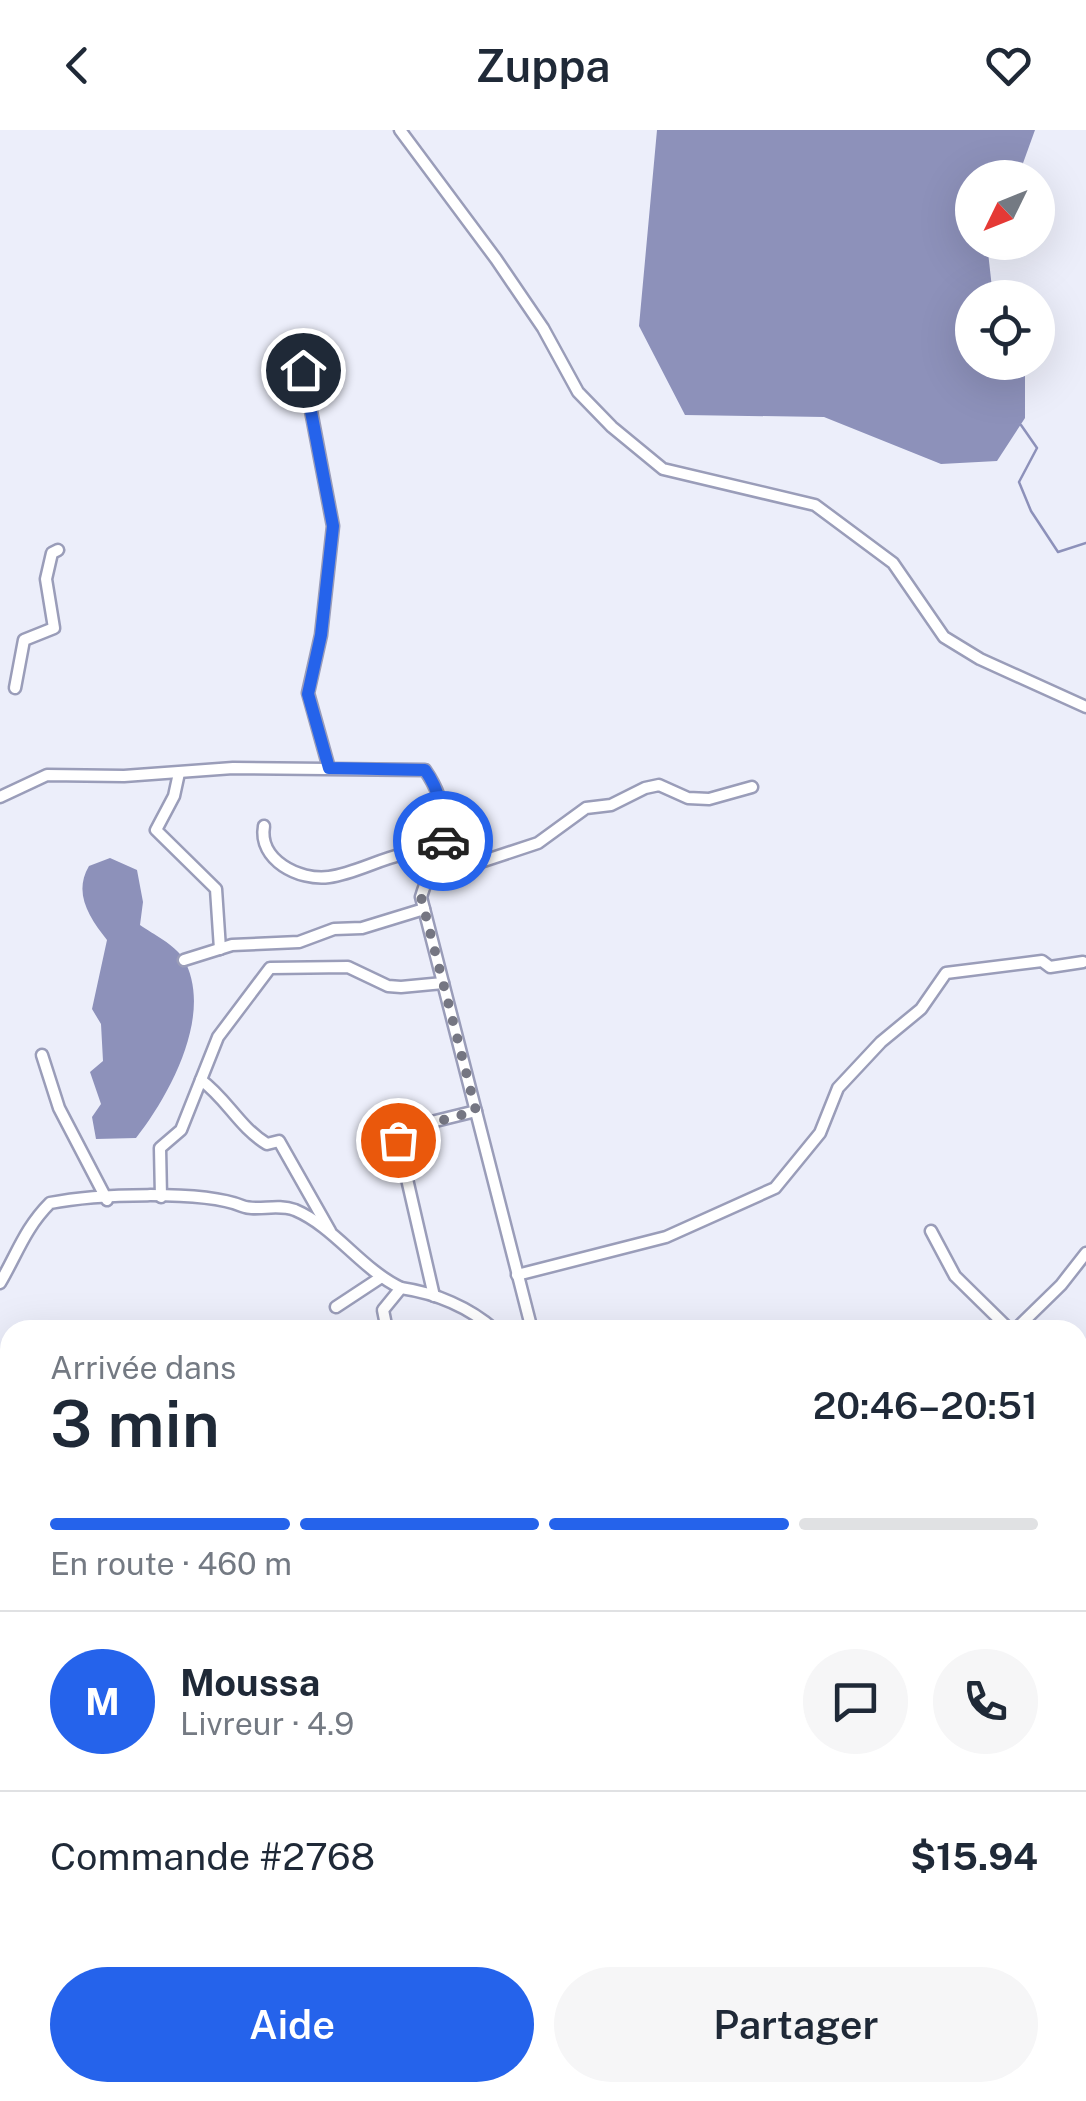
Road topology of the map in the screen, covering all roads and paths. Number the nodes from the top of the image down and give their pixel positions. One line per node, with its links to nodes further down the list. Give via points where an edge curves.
1 (400, 130): 5 (street, via 505,272 578,392 612,427 663,469 815,505 893,563 944,637)
2 (303, 370): 6 (street, via 333,526 308,694)
3 (58, 550): 4 (street, via 46,579 54,628 24,640)
4 (15, 688)
5 (1086, 707)
6 (329, 768): 7 (street); 11 (street, via 425,770 444,829)
7 (179, 773): 9 (street, via 47,775); 14 (street, via 156,830 216,890)
8 (752, 788): 12 (street, via 709,799 659,785 645,788 586,808 522,850)
9 (0, 798)
10 (264, 826): 11 (street, via 273,858 307,874 328,877 420,850)
11 (438, 855): 12 (street)
12 (426, 880): 13 (street)
13 (424, 909): 14 (street, via 299,942); 17 (street)
14 (220, 949): 15 (street)
15 (184, 960)
16 (1082, 962): 26 (street, via 1050,968 1042,961 987,964 946,973 921,1009 838,1088 820,1134 775,1188 666,1237)
17 (443, 984): 19 (street, via 388,986 348,967 270,968 218,1038); 20 (street)
18 (42, 1055): 22 (street, via 59,1108)
19 (201, 1080): 21 (street, via 180,1130 160,1148); 24 (street, via 255,1136 268,1144 279,1141)
20 (476, 1111): 26 (street); 30 (street, via 411,1127 398,1140)
21 (161, 1197): 22 (street); 24 (street, via 272,1204 296,1210)
22 (107, 1200): 28 (street, via 50,1203 32,1220)
23 (931, 1231): 35 (street, via 955,1276)
24 (336, 1240): 27 (street)
25 (1086, 1253): 36 (street)
26 (517, 1275): 34 (street)
27 (380, 1278): 29 (street); 31 (street)
28 (0, 1283)
29 (401, 1288): 30 (street); 32 (street, via 384,1310)
30 (434, 1296): 33 (street)
31 (336, 1306)
32 (386, 1320)
33 (480, 1320)
34 (529, 1320)
35 (1001, 1320)
36 (1023, 1320)

